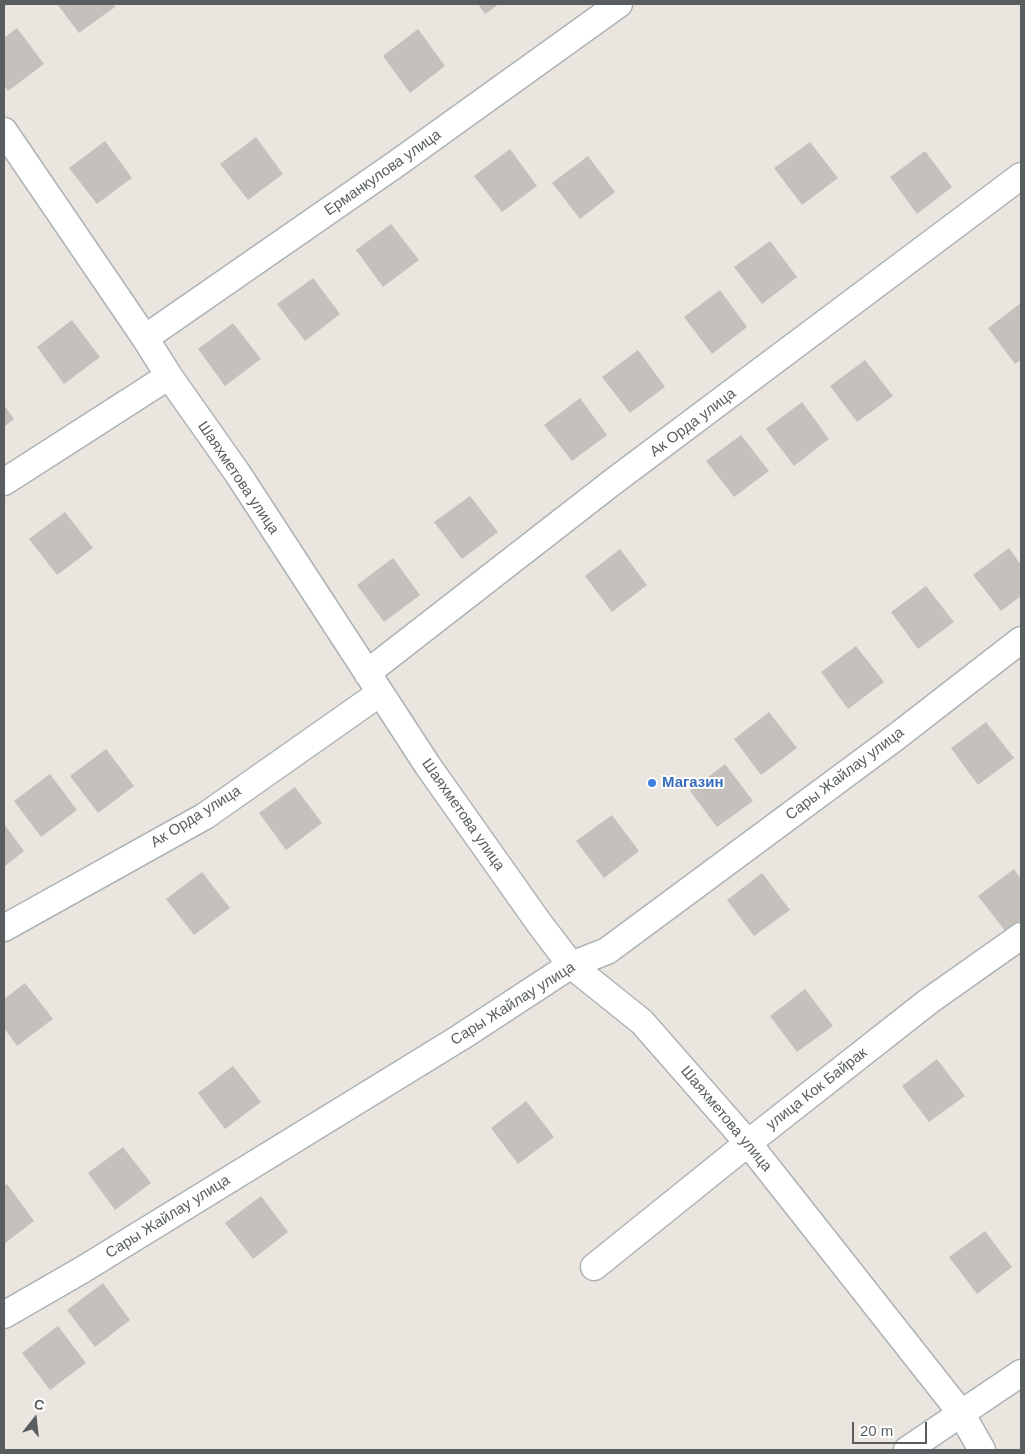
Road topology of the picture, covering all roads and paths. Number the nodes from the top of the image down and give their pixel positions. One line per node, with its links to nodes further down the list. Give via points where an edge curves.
1 (619, 4): 4 (street, Ерманкулова улица)
2 (4, 131): 4 (street, Шаяхметова улица)
3 (1021, 176): 8 (street, Ак Орда улица, via 614,481)
4 (145, 338): 5 (street, Шаяхметова улица)
5 (169, 376): 6 (street); 8 (street, Шаяхметова улица, via 238,474)
6 (4, 482)
7 (1021, 640): 11 (street, Сары Жайлау улица, via 607,951)
8 (374, 683): 9 (street, Ак Орда улица, via 205,816); 11 (street, Шаяхметова улица, via 439,782)
9 (4, 928)
10 (1021, 936): 12 (street, улица Кок Байрак, via 929,1001)
11 (571, 966): 12 (street, Шаяхметова улица, via 642,1022); 14 (street, Сары Жайлау улица, via 82,1270)
12 (748, 1143): 13 (street, улица Кок Байрак); 16 (street, Шаяхметова улица)
13 (594, 1267)
14 (4, 1315)
15 (1021, 1373): 16 (street)
16 (961, 1413): 17 (street); 18 (street, Шаяхметова улица)
17 (907, 1450)
18 (982, 1450)

